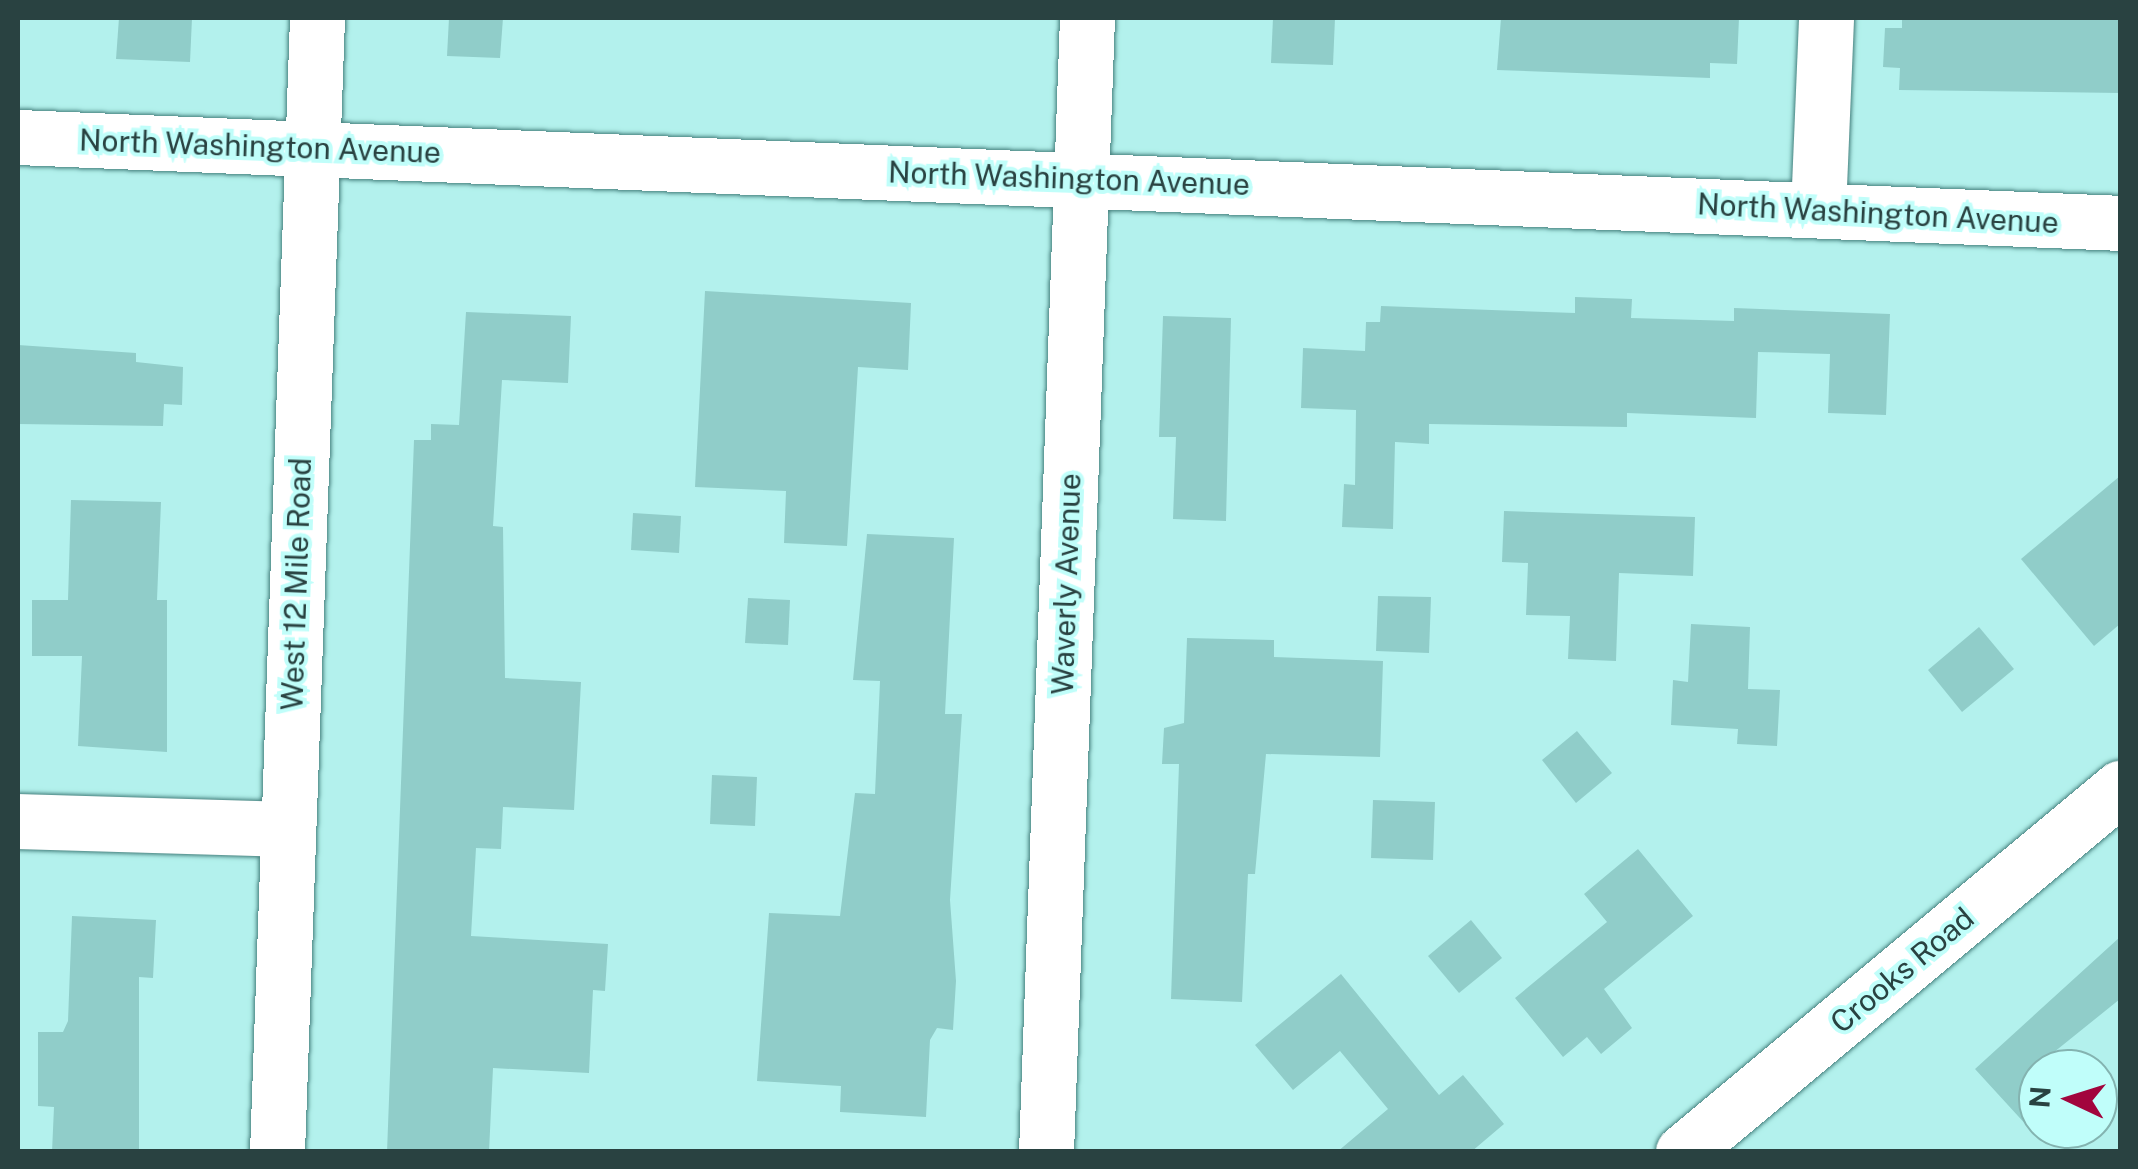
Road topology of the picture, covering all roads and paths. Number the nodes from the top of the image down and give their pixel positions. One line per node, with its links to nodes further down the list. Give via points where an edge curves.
1 (317, 18): 5 (street, West 12 Mile Road)
2 (1087, 18): 6 (street, Waverly Avenue)
3 (1826, 18): 7 (street)
4 (18, 137): 5 (street, North Washington Avenue)
5 (312, 147): 6 (street, North Washington Avenue); 11 (street, West 12 Mile Road)
6 (1083, 178): 7 (street, North Washington Avenue); 13 (street, Waverly Avenue)
7 (1818, 210): 8 (street, North Washington Avenue)
8 (2120, 223)
9 (2120, 788): 14 (street, Crooks Road)
10 (18, 821): 11 (street)
11 (288, 829): 12 (street, West 12 Mile Road)
12 (277, 1152)
13 (1046, 1152)
14 (1684, 1152)

